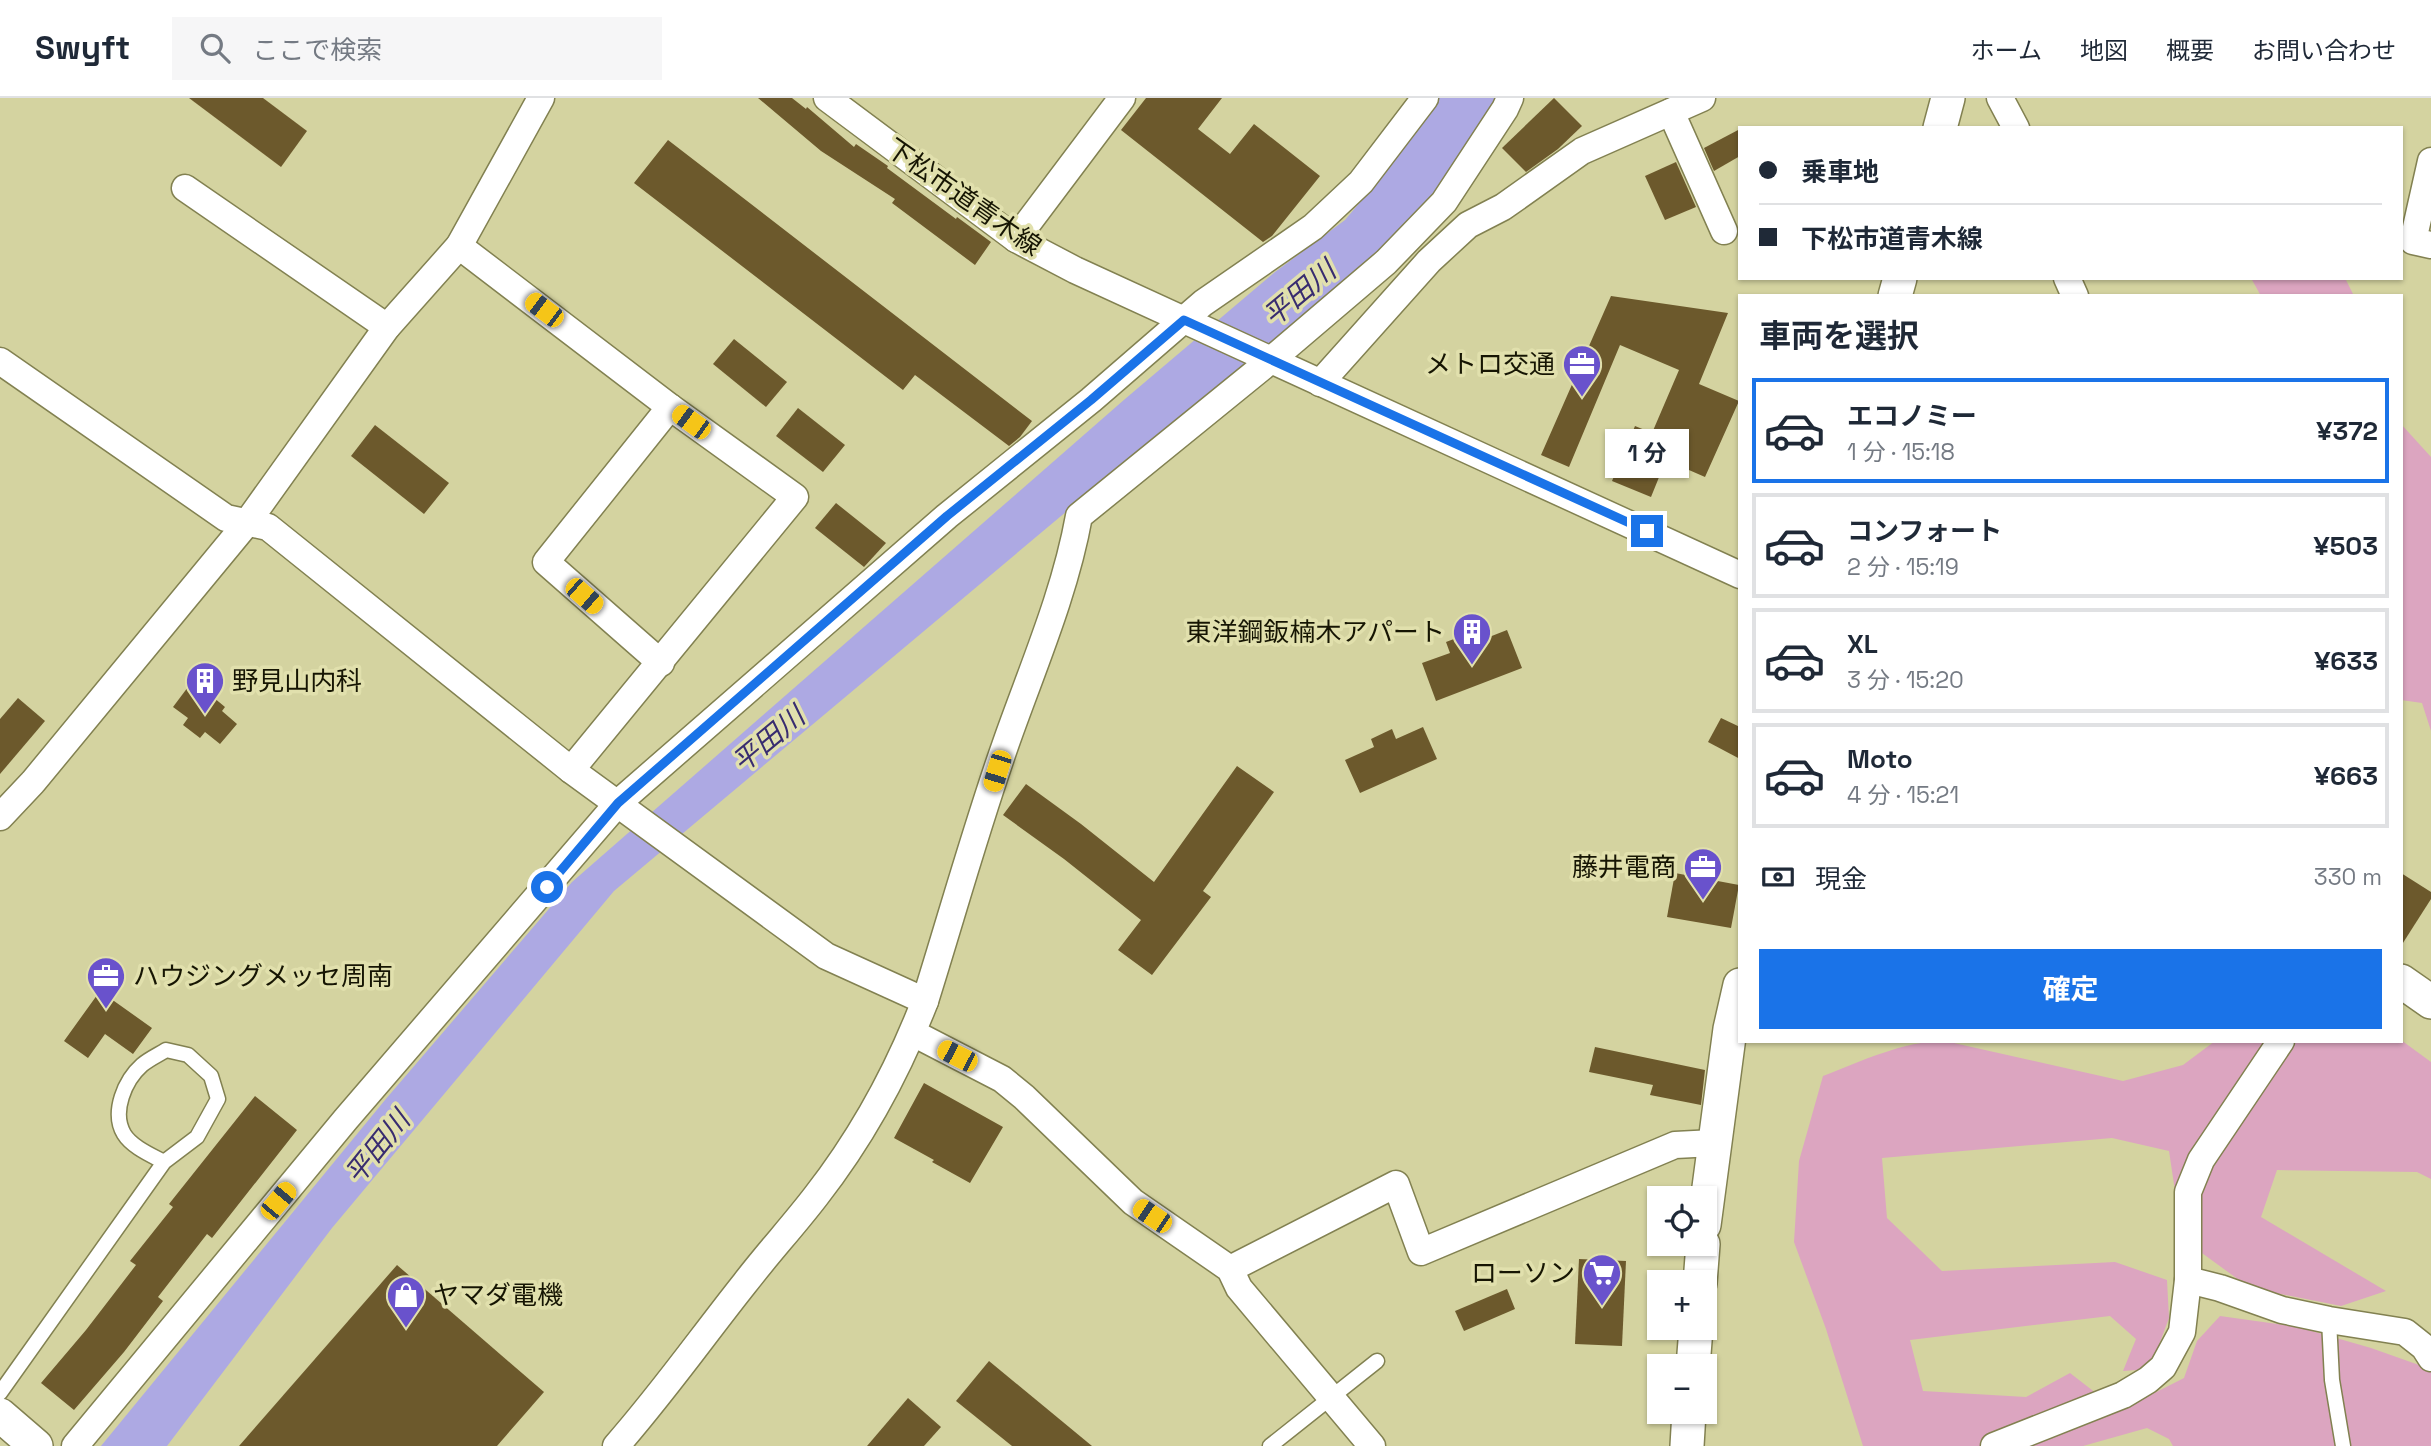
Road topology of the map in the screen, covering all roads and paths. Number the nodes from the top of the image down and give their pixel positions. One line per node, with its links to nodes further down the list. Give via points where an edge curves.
1 (541, 98): 17 (street)
2 (827, 98): 15 (street, 下松市道青木線)
3 (1122, 98): 15 (street)
4 (1426, 98): 18 (street, via 1361,182 1313,227 1203,303)
5 (1510, 98): 20 (street, via 1444,202 1386,262)
6 (1702, 98): 9 (street)
7 (1948, 98): 10 (street)
8 (2000, 98): 11 (street)
9 (1671, 111): 14 (street); 22 (street, via 1582,150 1503,207 1468,225 1429,261)
10 (1941, 126)
11 (2015, 126)
12 (2431, 161): 16 (street, via 2413,241)
13 (185, 188): 19 (street)
14 (1724, 231)
15 (1016, 239): 18 (street, 下松市道青木線)
16 (2431, 245)
17 (459, 246): 19 (street); 23 (street)
18 (1189, 322): 20 (street, 下松市道青木線); 28 (street, via 947,516)
19 (387, 327): 24 (street)
20 (1267, 358): 22 (street); 32 (street, via 1079,516 1058,598 1004,747)
21 (0, 361): 24 (street, via 226,518)
22 (1320, 383): 25 (street)
23 (670, 407): 26 (street, via 546,562); 26 (street, via 795,497)
24 (246, 524): 27 (street, via 268,527); 29 (street)
25 (1738, 574)
26 (661, 663): 27 (street)
27 (571, 770): 28 (street)
28 (622, 807): 32 (street, via 826,956); 49 (street, via 346,1119)
29 (0, 817)
30 (2403, 982): 33 (street)
31 (1738, 994): 36 (street)
32 (925, 1001): 34 (street)
33 (2431, 1002)
34 (913, 1033): 39 (street, via 1002,1079 1132,1202); 50 (street, via 880,1101 817,1195)
35 (2279, 1043): 40 (street, via 2201,1160 2188,1192)
36 (1714, 1143): 38 (street); 39 (street, via 1675,1145 1422,1252 1396,1184)
37 (164, 1162): 37 (lane, via 124,1134 118,1115 121,1095 141,1065 166,1050 188,1055 211,1076 218,1099 197,1136); 44 (lane)
38 (1709, 1186)
39 (1230, 1269): 45 (street, via 1239,1288)
40 (2188, 1280): 41 (street); 54 (street, via 2182,1332 2163,1367 2148,1380 2123,1395)
41 (2329, 1320): 42 (street, via 2404,1332); 55 (lane, via 2332,1380)
42 (2431, 1358)
43 (1377, 1361): 45 (lane)
44 (0, 1393)
45 (1332, 1398): 51 (lane); 52 (street)
46 (0, 1415): 48 (street)
47 (1688, 1424): 53 (street)
48 (36, 1446)
49 (75, 1446)
50 (616, 1446)
51 (1270, 1446)
52 (1372, 1446)
53 (1687, 1446)
54 (1994, 1446)
55 (2343, 1446)

